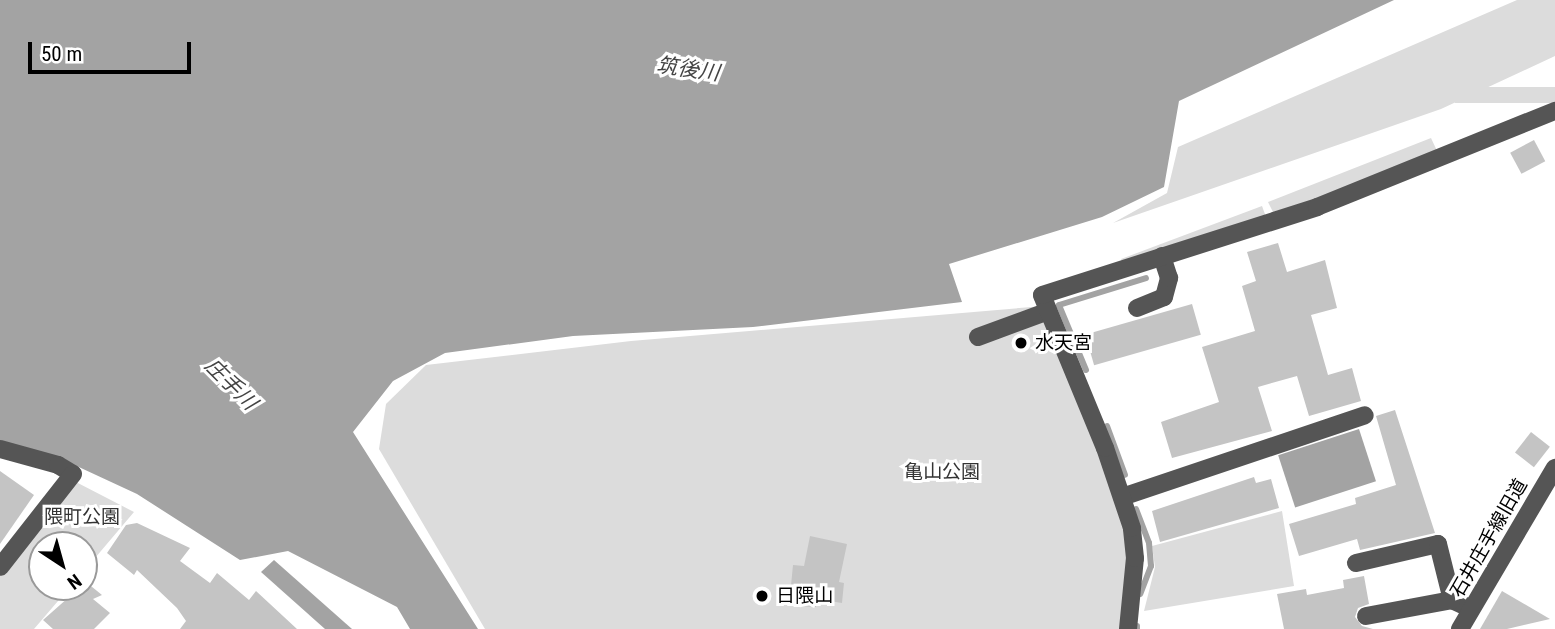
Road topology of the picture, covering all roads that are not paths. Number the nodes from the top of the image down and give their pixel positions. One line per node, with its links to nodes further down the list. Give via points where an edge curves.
1 (1555, 111): 2 (street, via 1317,207)
2 (1162, 256): 3 (street, via 1169,278 1164,297); 4 (street, via 1042,296)
3 (1137, 308)
4 (1046, 312): 5 (street); 9 (street)
5 (978, 337)
6 (1365, 415): 9 (street)
7 (0, 449): 11 (street, via 58,465 73,474)
8 (1555, 468): 13 (street, 石井庄手線旧道)
9 (1122, 496): 15 (street, via 1135,558)
10 (1356, 563): 12 (street, via 1438,544)
11 (0, 567)
12 (1452, 600): 13 (street); 14 (street)
13 (1471, 609): 16 (street, 石井庄手線旧道)
14 (1366, 617)
15 (1128, 629)
16 (1460, 629)

